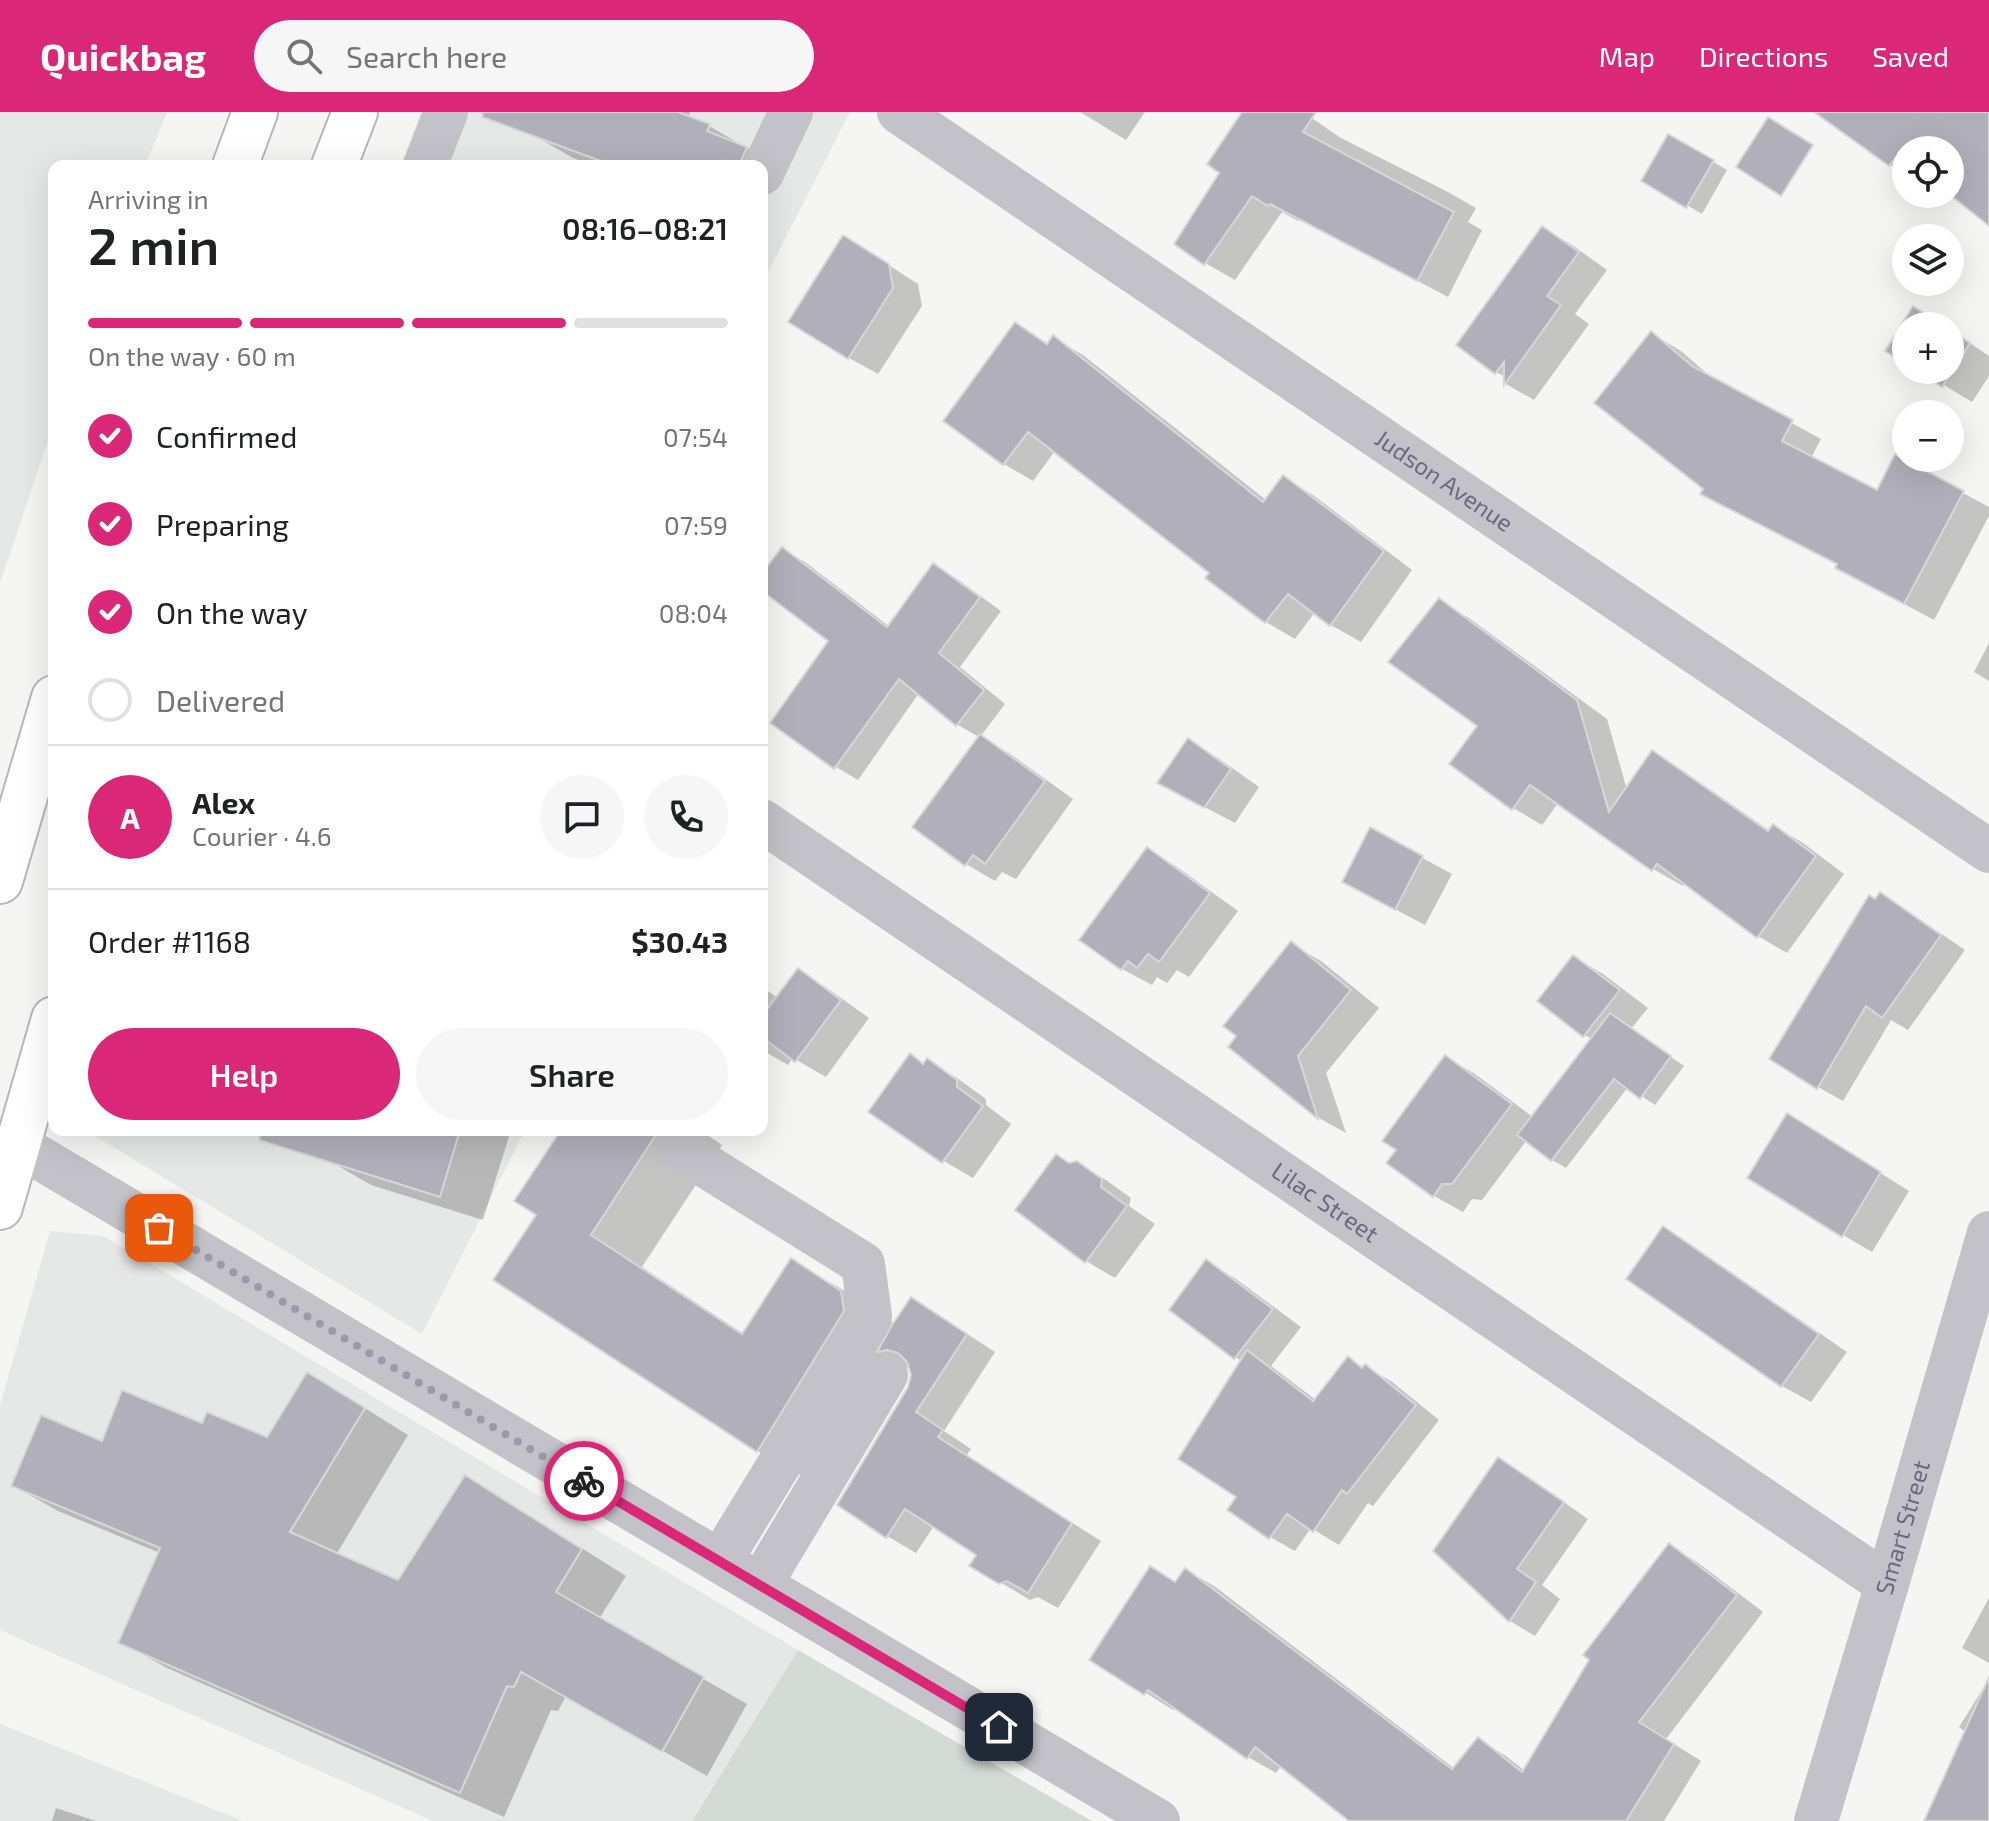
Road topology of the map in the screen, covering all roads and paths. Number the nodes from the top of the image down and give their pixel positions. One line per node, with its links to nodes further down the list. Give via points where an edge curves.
1 (255, 112): 6 (main road)
2 (355, 112): 7 (main road)
3 (446, 112): 8 (street)
4 (899, 112): 12 (street, Judson Avenue)
5 (777, 118): 9 (street)
6 (237, 160)
7 (336, 160)
8 (427, 160)
9 (766, 160)
10 (48, 718): 13 (main road)
11 (768, 825): 23 (street, Lilac Street)
12 (1989, 851)
13 (0, 881)
14 (48, 1040): 15 (main road)
15 (18, 1145): 17 (main road); 22 (street)
16 (682, 1151): 20 (street, via 863,1264 870,1316)
17 (0, 1207)
18 (1988, 1242): 23 (street, Smart Street)
19 (886, 1375): 21 (street)
20 (762, 1493): 21 (street); 22 (street)
21 (800, 1518): 24 (street)
22 (720, 1561): 24 (street)
23 (1887, 1584): 26 (street, Smart Street)
24 (760, 1585): 25 (street)
25 (1158, 1821)
26 (1816, 1821)

